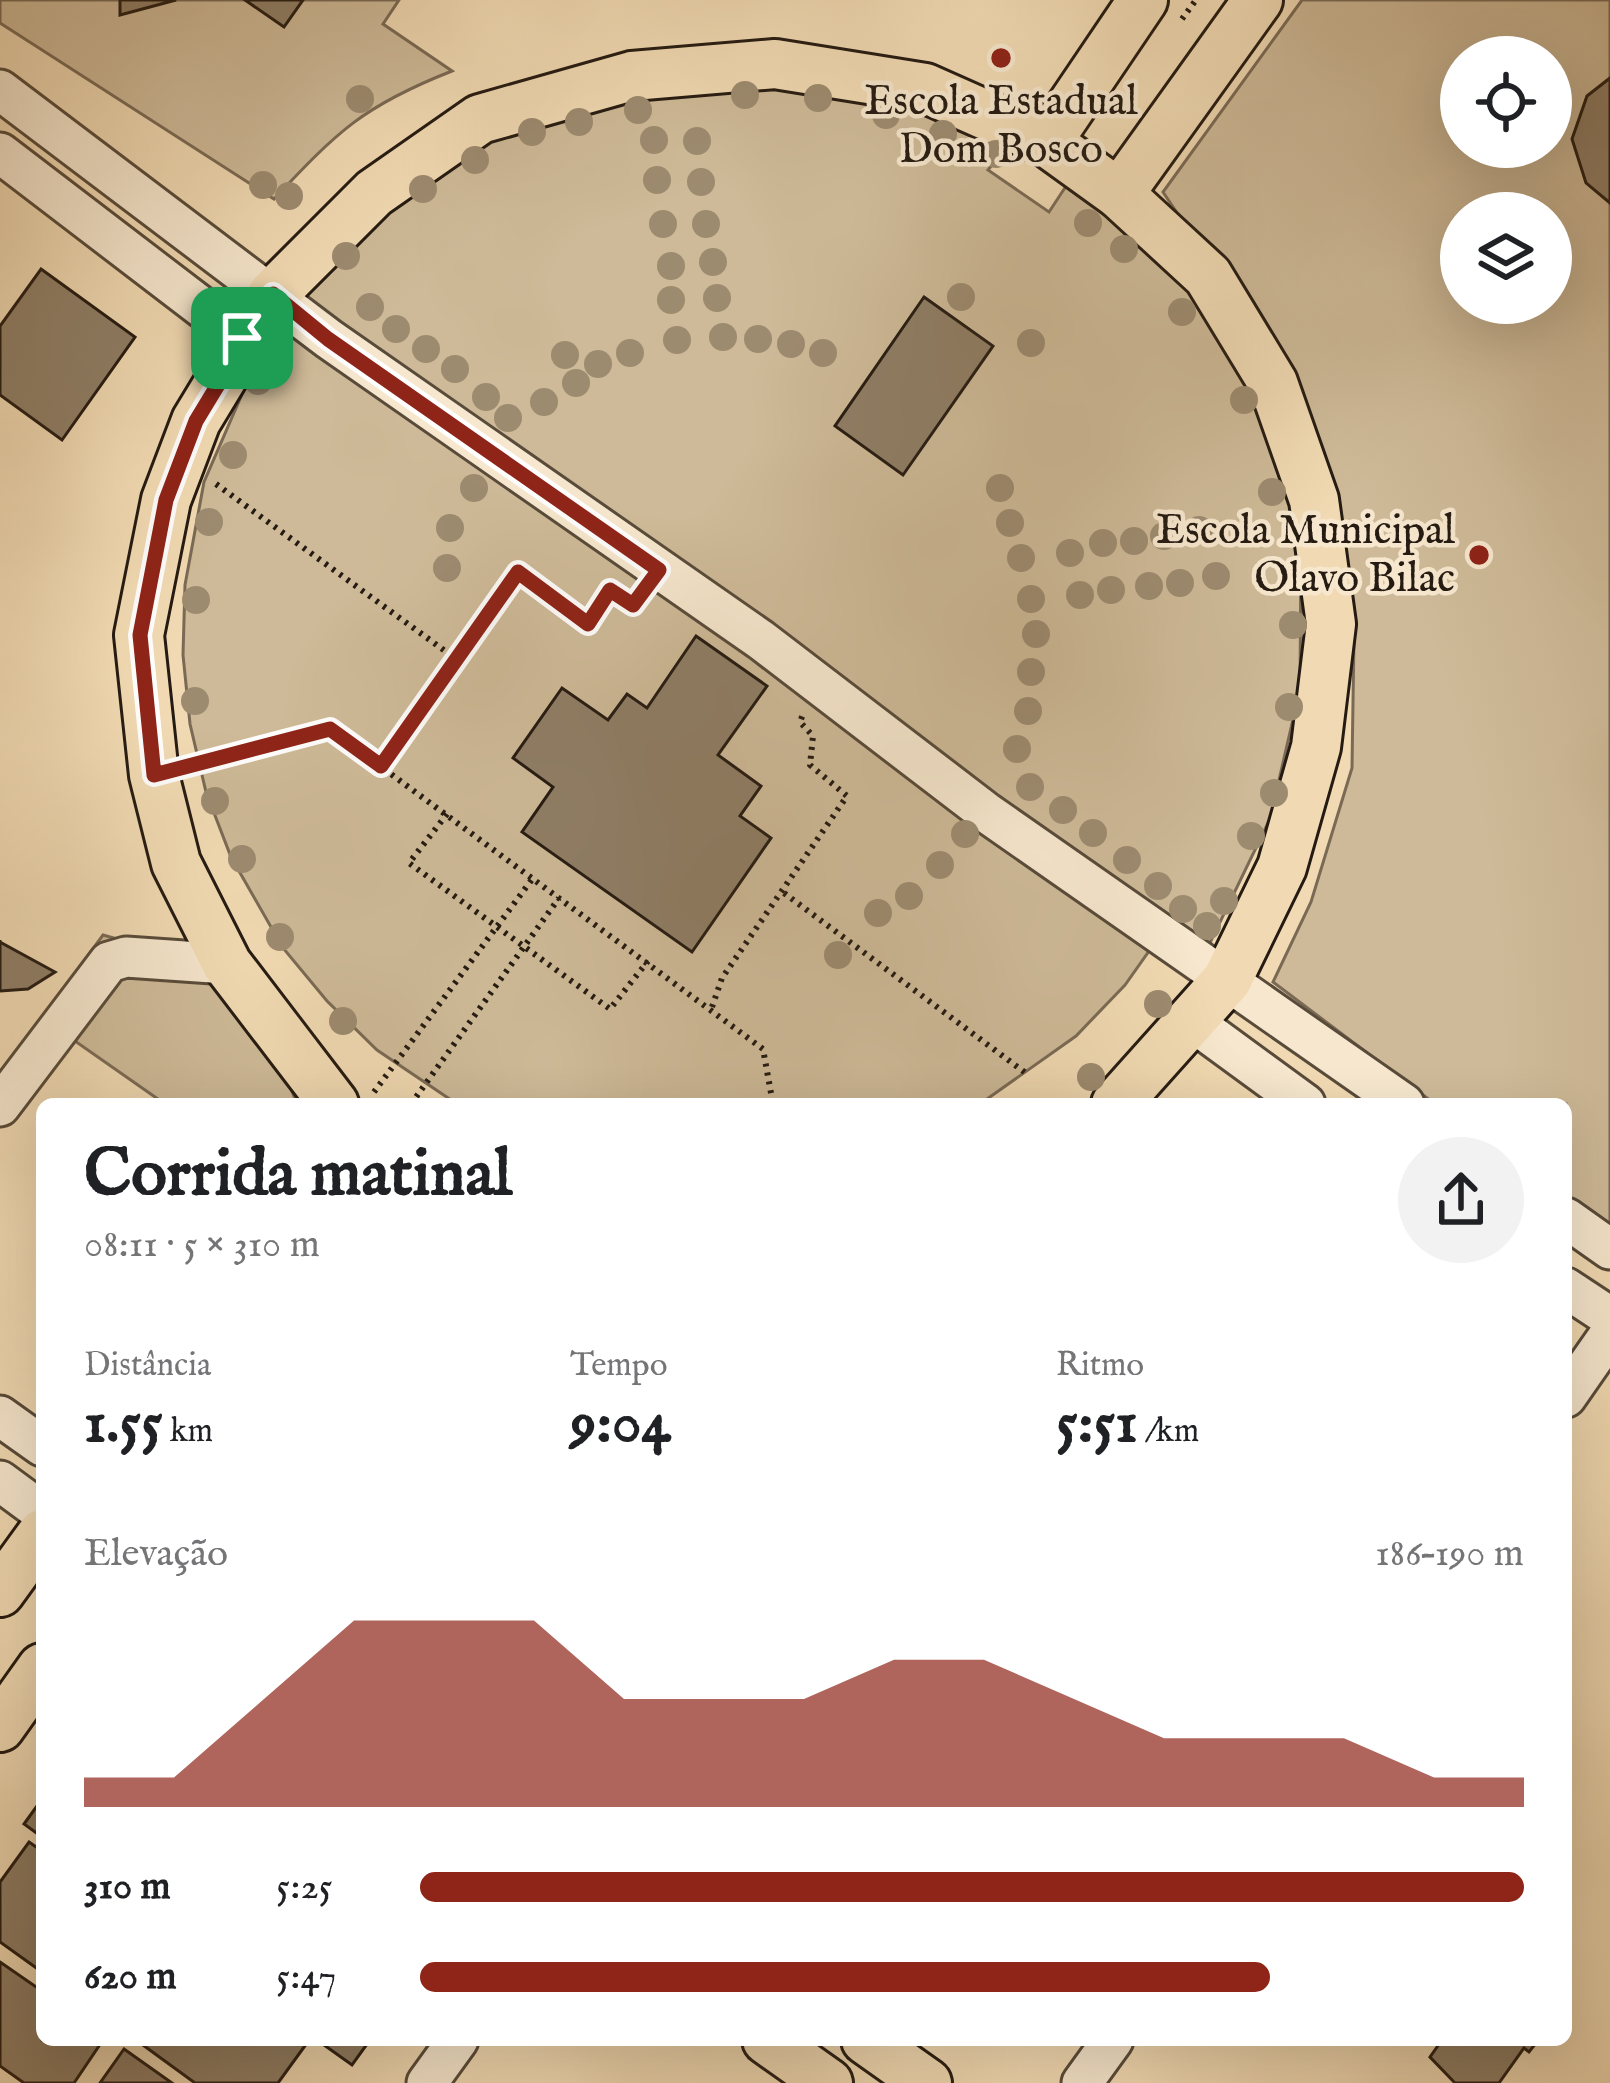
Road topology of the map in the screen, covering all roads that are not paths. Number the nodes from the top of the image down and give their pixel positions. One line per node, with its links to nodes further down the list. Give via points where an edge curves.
1 (1143, 0): 4 (main road)
2 (1258, 0): 6 (main road)
3 (0, 90): 7 (street)
4 (1047, 142): 6 (main road); 7 (main road, via 925,88 776,64 632,76 480,119 374,193)
5 (0, 153): 8 (street)
6 (1119, 194): 10 (main road, via 1208,275 1273,382 1315,500 1331,623 1316,747 1282,867)
7 (273, 294): 8 (main road); 10 (street)
8 (242, 338): 9 (main road, via 196,421 166,500 140,635 154,775 176,863)
9 (226, 964): 12 (main road); 16 (street, via 109,962)
10 (1227, 980): 11 (main road); 15 (street)
11 (1192, 1022): 13 (main road); 14 (street)
12 (329, 1098)
13 (1122, 1098)
14 (1297, 1098)
15 (1395, 1098)
16 (0, 1106)
17 (1572, 1222): 18 (street)
18 (1610, 1249)
19 (1572, 1292): 20 (street)
20 (1610, 1317)
21 (1610, 1334): 22 (street)
22 (1572, 1388)
23 (0, 1415): 24 (street)
24 (36, 1442)
25 (0, 1481): 26 (street)
26 (36, 1508)
27 (36, 1542): 28 (main road)
28 (0, 1592)
29 (36, 1676): 30 (main road)
30 (0, 1726)
31 (454, 2046): 35 (street)
32 (776, 2046): 36 (main road)
33 (875, 2046): 37 (main road)
34 (1109, 2046): 38 (street)
35 (427, 2083)
36 (828, 2083)
37 (927, 2083)
38 (1082, 2083)

